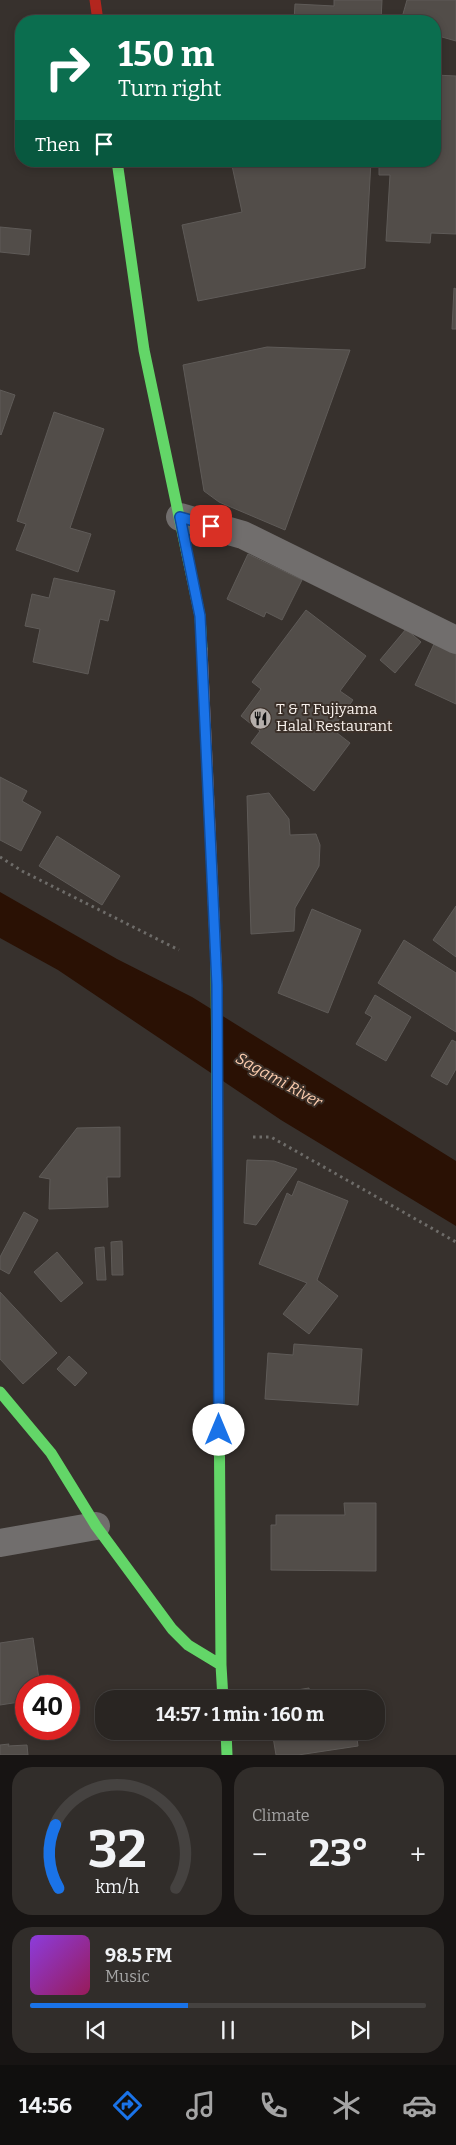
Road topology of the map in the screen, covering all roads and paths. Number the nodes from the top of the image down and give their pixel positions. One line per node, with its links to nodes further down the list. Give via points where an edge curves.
1 (95, 0): 2 (street)
2 (97, 15)
3 (118, 167): 4 (street, via 144,350)
4 (180, 517): 5 (street, via 243,535); 7 (street, via 200,616)
5 (456, 640)
6 (0, 857): 7 (path, via 22,871)
7 (216, 966): 8 (street)
8 (217, 1138): 9 (path, via 271,1137); 13 (street)
9 (456, 1242)
10 (0, 1392): 11 (street, via 52,1452)
11 (96, 1526): 12 (street); 13 (street, via 172,1629 188,1645)
12 (0, 1544)
13 (221, 1665): 14 (street)
14 (222, 1690)
15 (226, 1740): 16 (street)
16 (227, 1755)

